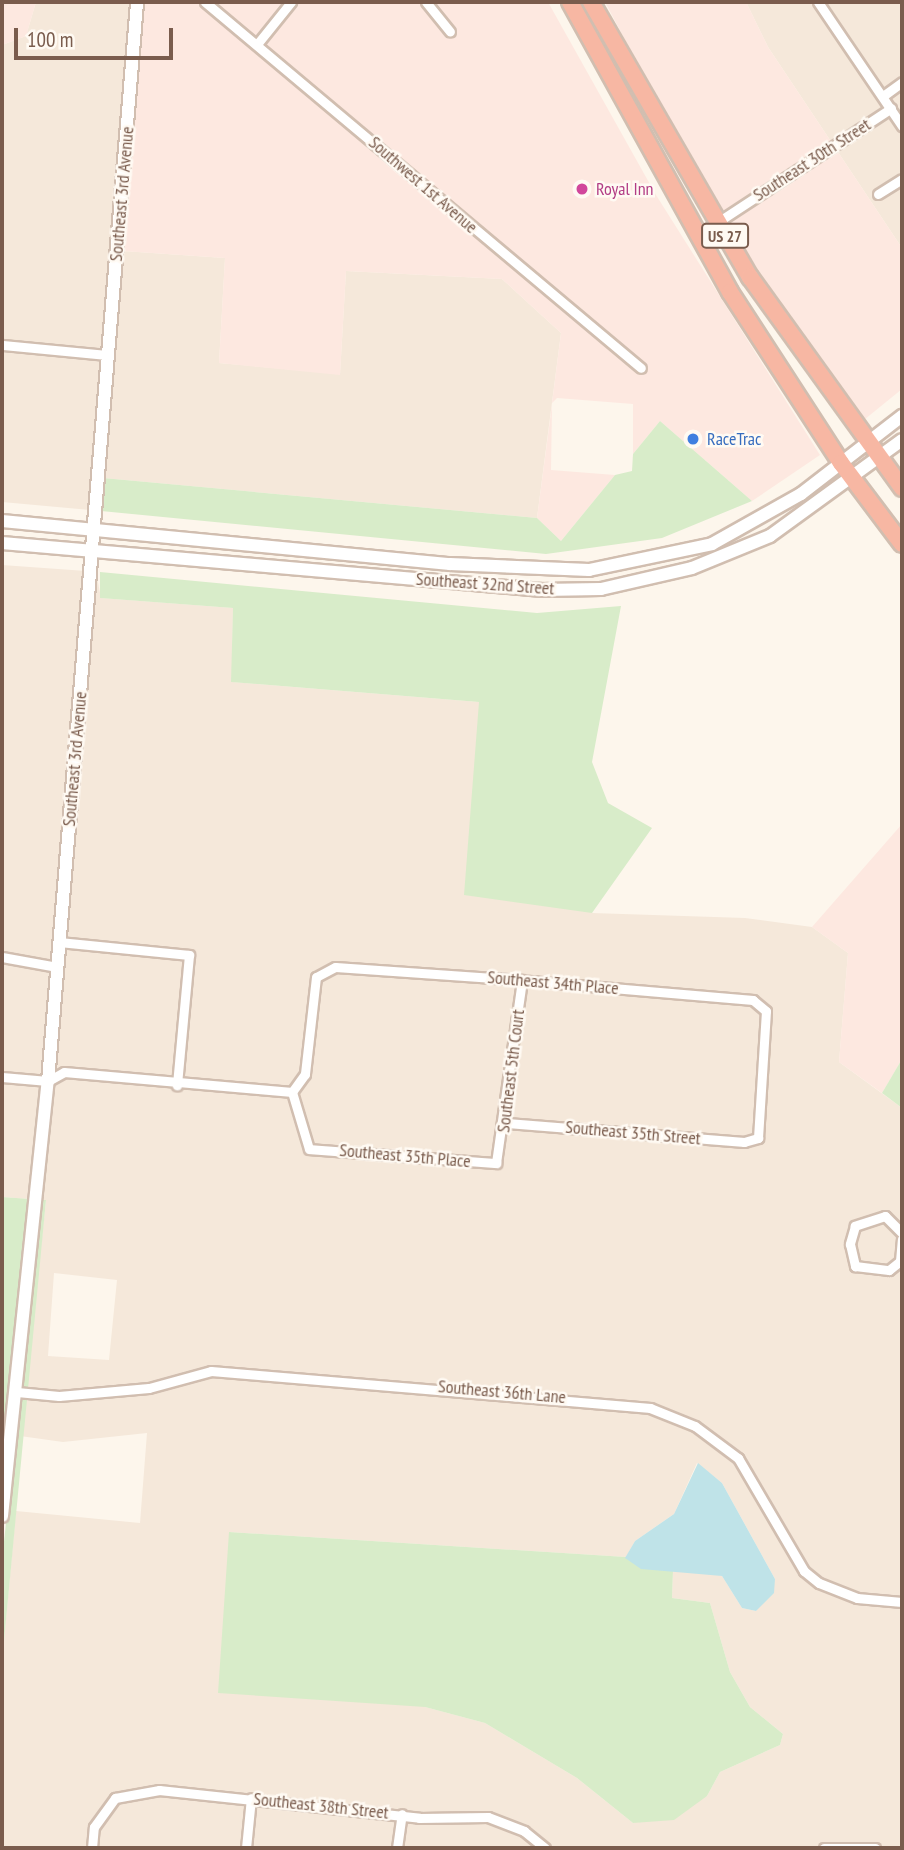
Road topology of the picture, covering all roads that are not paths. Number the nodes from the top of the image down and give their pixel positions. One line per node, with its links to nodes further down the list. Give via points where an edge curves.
1 (137, 2): 19 (main road, Southeast 3rd Avenue)
2 (205, 2): 9 (street, Southwest 1st Avenue)
3 (291, 2): 9 (street)
4 (426, 2): 8 (street)
5 (570, 2): 17 (highway, US 27)
6 (591, 2): 16 (highway, US 27)
7 (818, 2): 11 (street)
8 (450, 32)
9 (258, 43): 20 (street, Southwest 1st Avenue)
10 (902, 82): 11 (street)
11 (883, 96): 12 (street)
12 (891, 108): 13 (street); 16 (street, Southeast 30th Street)
13 (902, 126)
14 (902, 179): 15 (street)
15 (878, 194)
16 (716, 222): 17 (street, Southeast 30th Street); 23 (highway, US 27)
17 (698, 235): 25 (highway, US 27)
18 (2, 345): 19 (street)
19 (108, 355): 29 (main road, Southeast 3rd Avenue)
20 (641, 368)
21 (902, 416): 23 (main road, Southeast 32nd Street)
22 (902, 440): 24 (main road, Southeast 32nd Street)
23 (866, 444): 24 (highway, US 27); 25 (main road, Southeast 32nd Street)
24 (878, 458): 26 (main road, Southeast 32nd Street); 27 (highway, US 27)
25 (841, 463): 26 (highway, US 27); 29 (main road, Southeast 32nd Street, via 766,516 712,544 589,570 472,566)
26 (853, 479): 31 (highway, US 27); 32 (main road, Southeast 32nd Street, via 770,536 692,568 601,589 541,590)
27 (902, 488)
28 (2, 521): 29 (main road, Southeast 32nd Street)
29 (94, 530): 32 (main road, Southeast 3rd Avenue)
30 (2, 543): 32 (main road, Southeast 32nd Street)
31 (902, 544)
32 (93, 552): 33 (main road, Southeast 3rd Avenue)
33 (59, 942): 35 (main road, Southeast 3rd Avenue); 39 (street, via 188,955)
34 (2, 957): 35 (street)
35 (57, 967): 38 (main road, Southeast 3rd Avenue)
36 (522, 980): 40 (street, Southeast 34th Place, via 335,967 316,977 305,1074); 41 (street, Southeast 5th Court); 42 (street, Southeast 34th Place, via 753,1000 766,1011)
37 (2, 1077): 38 (street)
38 (48, 1081): 39 (street, via 64,1072); 47 (main road, Southeast 3rd Avenue)
39 (177, 1085): 40 (street)
40 (292, 1092): 43 (street, Southeast 35th Place, via 313,1149)
41 (507, 1123): 42 (street, Southeast 35th Street); 43 (street, Southeast 5th Court)
42 (758, 1138)
43 (496, 1161)
44 (902, 1233): 46 (street, via 885,1216 869,1218 855,1226 850,1244 863,1271 878,1274)
45 (902, 1239): 46 (street)
46 (901, 1261)
47 (17, 1392): 48 (main road, Southeast 3rd Avenue); 49 (street, Southeast 36th Lane, via 60,1396 149,1388 211,1371 503,1390 650,1408 695,1426 738,1458 804,1571 819,1583 858,1598)
48 (2, 1516)
49 (902, 1602)
50 (251, 1798): 51 (street, Southeast 38th Street); 52 (street, Southeast 38th Street, via 159,1790 115,1798 94,1827); 53 (street)
51 (402, 1814): 54 (street); 55 (street, Southeast 38th Street, via 488,1817 524,1831)
52 (92, 1848)
53 (246, 1848)
54 (397, 1848)
55 (545, 1848)
56 (824, 1848): 57 (street)
57 (875, 1848)

